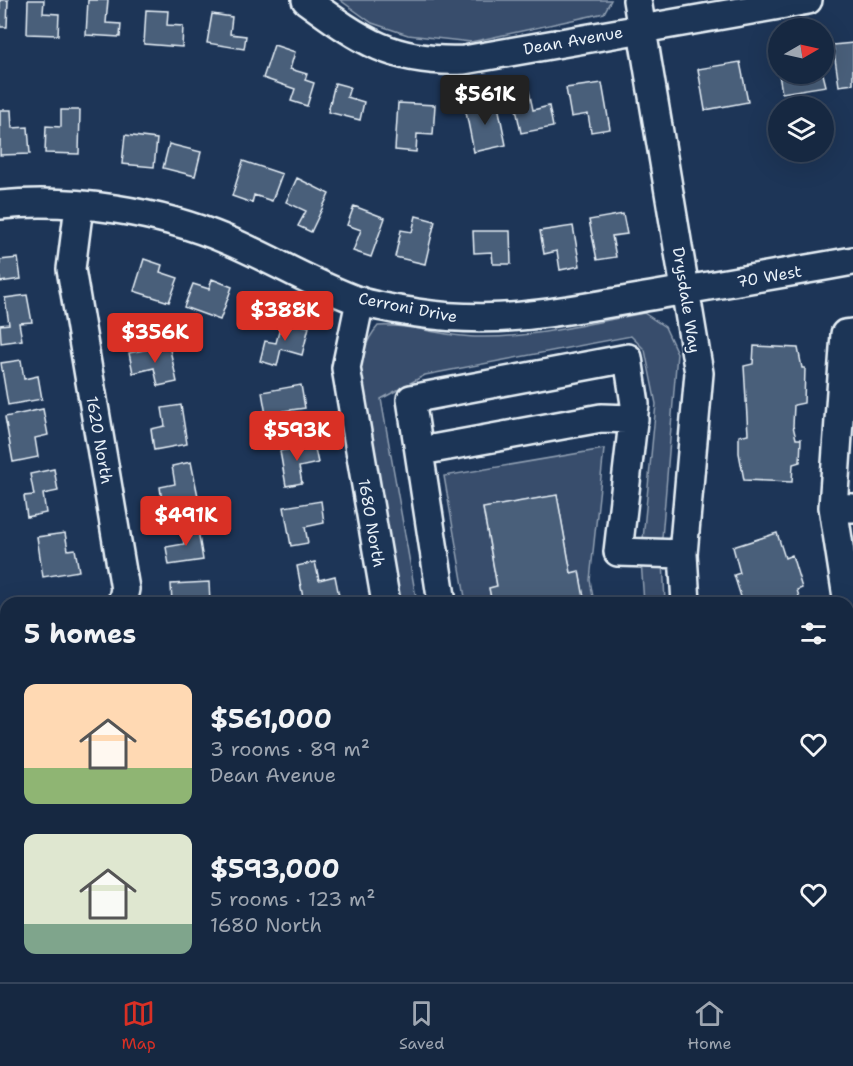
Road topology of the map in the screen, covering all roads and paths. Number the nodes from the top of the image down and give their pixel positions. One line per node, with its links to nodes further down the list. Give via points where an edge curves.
1 (306, 0): 4 (street, Dean Avenue, via 371,44 425,59 464,60)
2 (637, 0): 4 (street, Drysdale Way)
3 (808, 0): 4 (street, Dean Avenue)
4 (642, 28): 8 (street, Drysdale Way)
5 (0, 206): 6 (street, Cerroni Drive)
6 (79, 206): 9 (street, Cerroni Drive, via 136,214 226,239); 15 (street, 1620 North, via 71,269)
7 (853, 261): 8 (street, 70 West)
8 (686, 290): 9 (street, Cerroni Drive, via 498,320 417,313); 14 (street, Drysdale Way, via 699,373)
9 (360, 301): 16 (street, 1680 North, via 346,368)
10 (853, 333): 13 (street, via 845,334)
11 (634, 419): 12 (street, via 601,418); 12 (street, via 628,358 411,399); 14 (street, via 618,552)
12 (421, 451): 17 (street)
13 (843, 507): 19 (street)
14 (683, 554): 18 (street, Drysdale Way)
15 (123, 597)
16 (385, 597)
17 (441, 597)
18 (686, 597)
19 (850, 597)

